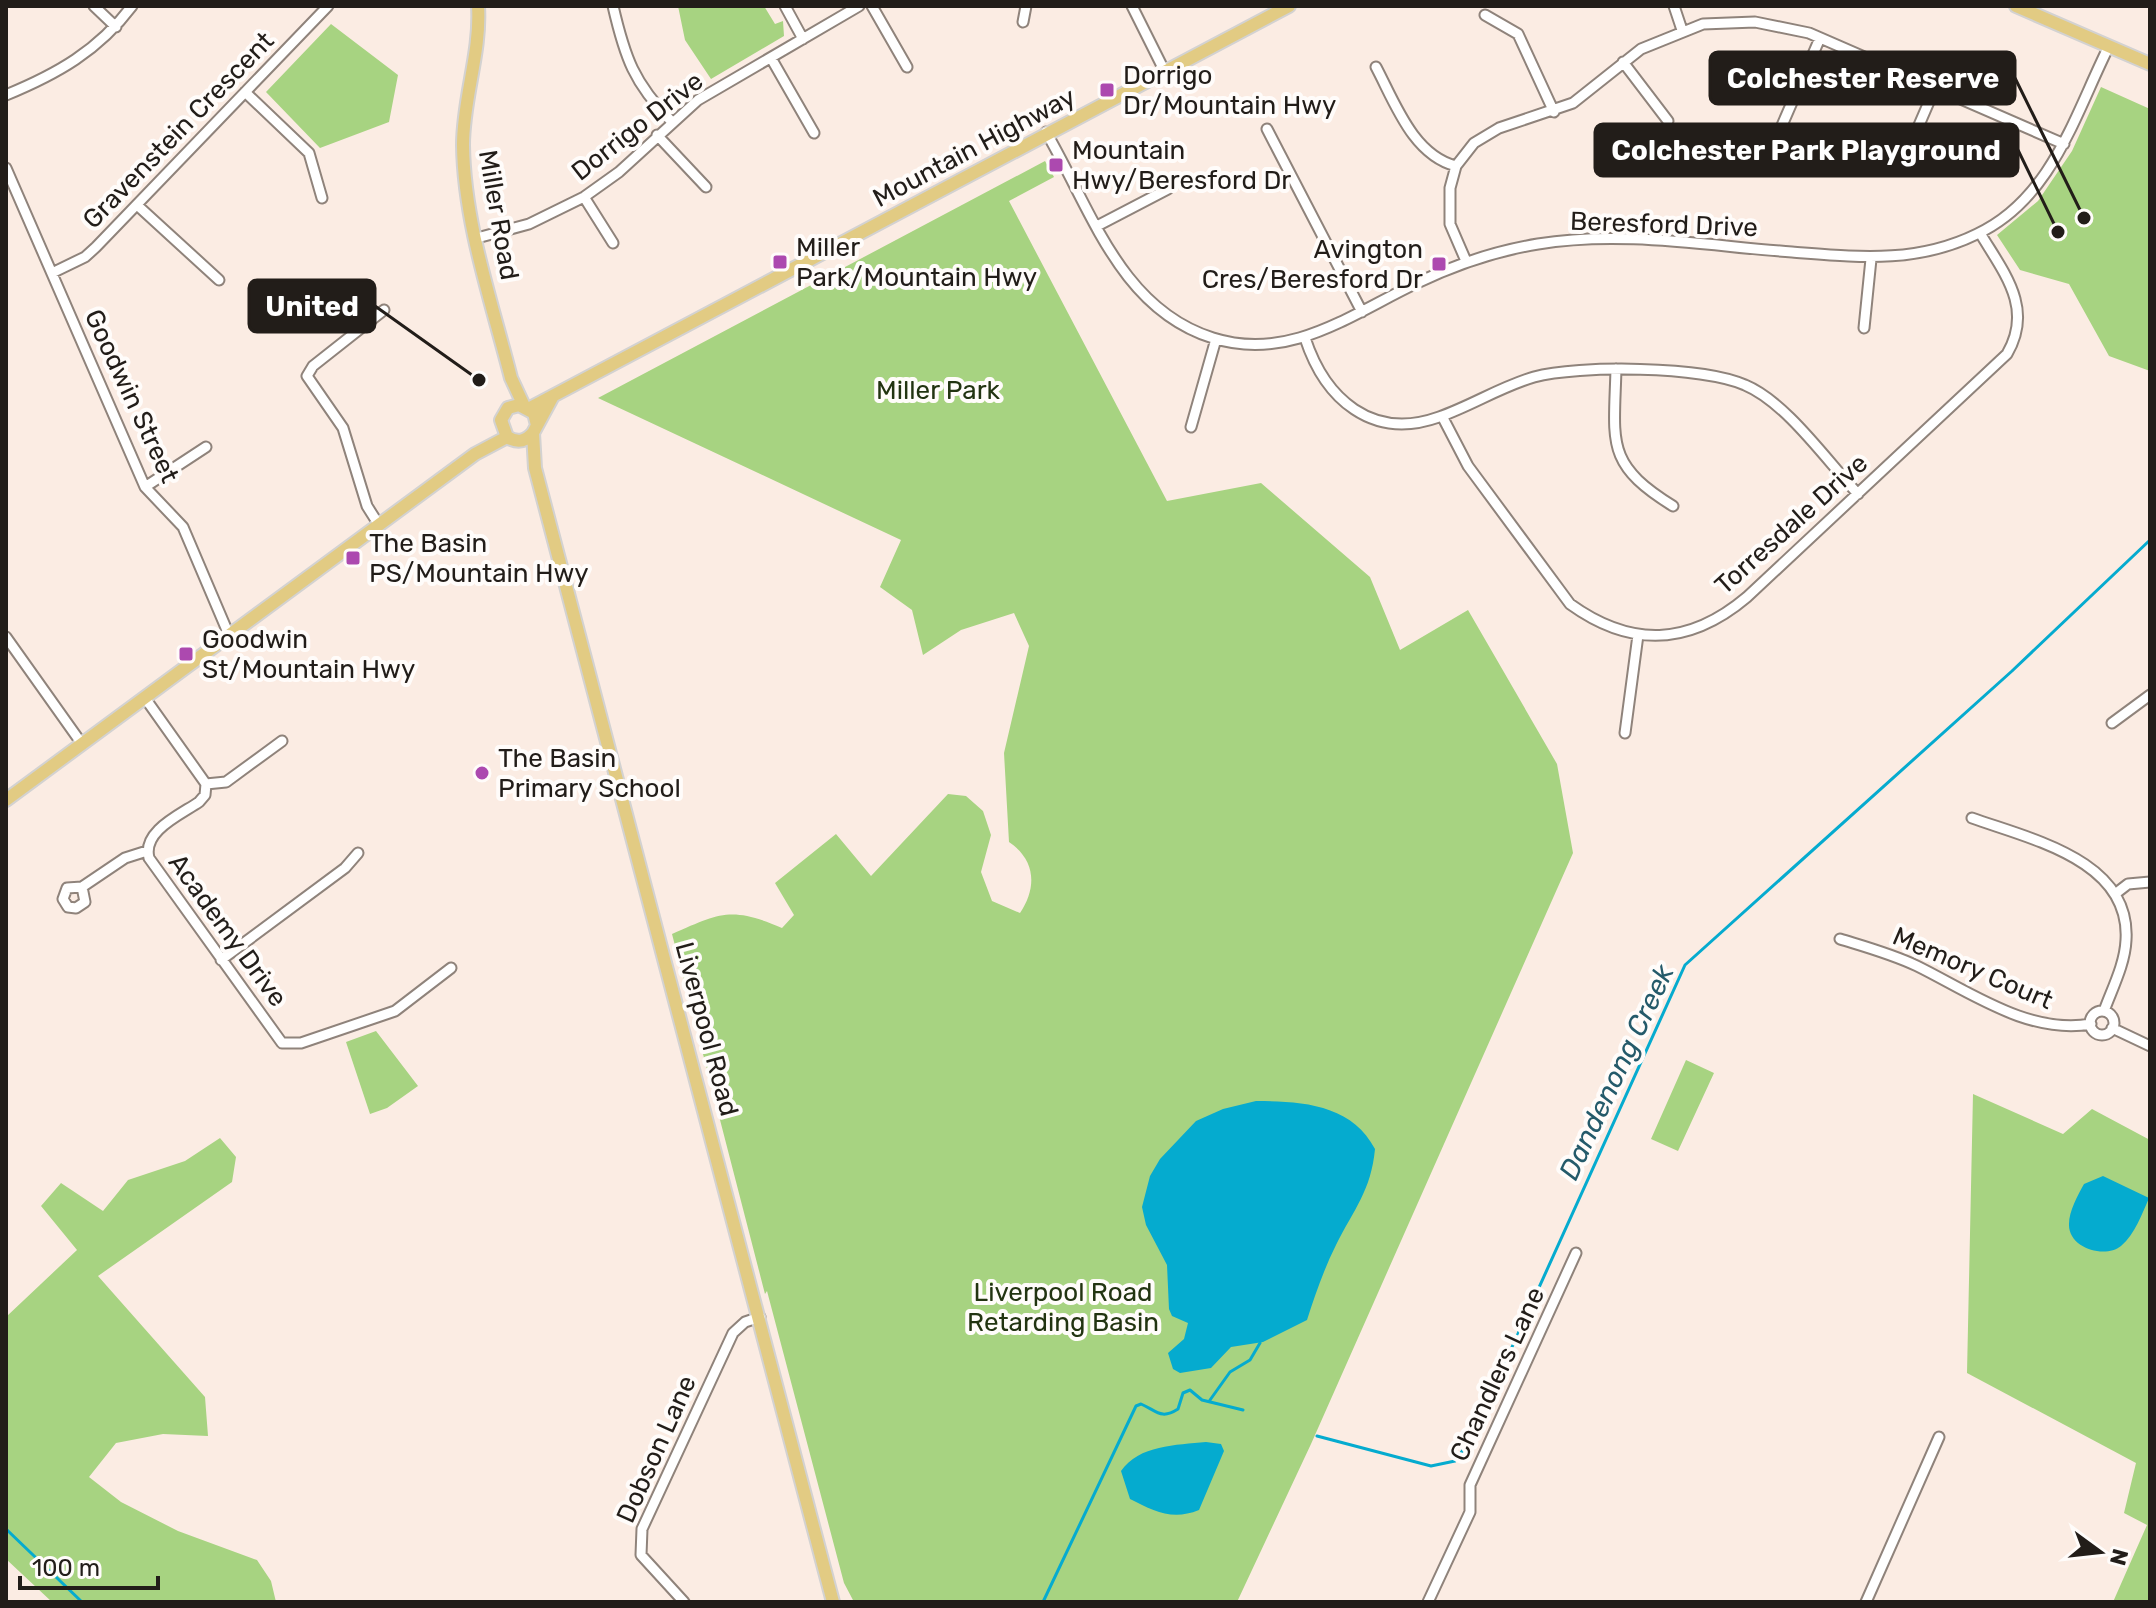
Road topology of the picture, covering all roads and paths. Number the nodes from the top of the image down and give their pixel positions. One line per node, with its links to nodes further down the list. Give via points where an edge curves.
1 (94, 6): 16 (street)
2 (132, 6): 16 (street)
3 (328, 6): 28 (street, Gravenstein Crescent)
4 (478, 6): 49 (main road, Miller Road, via 463,144)
5 (613, 6): 31 (street, via 630,69)
6 (785, 6): 19 (street)
7 (859, 6): 19 (street, Dorrigo Drive)
8 (872, 6): 24 (street)
9 (1026, 6): 15 (street)
10 (1132, 6): 26 (street)
11 (1289, 6): 26 (main road, Mountain Highway)
12 (1674, 6): 17 (street)
13 (2016, 6): 20 (main road)
14 (1485, 15): 30 (street, via 1518,34)
15 (1023, 22)
16 (116, 27): 29 (street, via 64,69)
17 (1682, 30): 18 (street, via 1719,21 1755,22); 22 (street)
18 (1820, 38): 27 (street); 34 (street)
19 (803, 39): 21 (street, Dorrigo Drive)
20 (2109, 46): 23 (main road); 39 (street, Beresford Drive)
21 (771, 58): 31 (street, Dorrigo Drive); 36 (street)
22 (1623, 62): 30 (street); 32 (street)
23 (2150, 64)
24 (907, 67)
25 (1376, 67): 40 (street, via 1413,135 1427,151)
26 (1165, 72): 35 (main road, Mountain Highway)
27 (1935, 88): 38 (street, via 1916,132); 39 (street)
28 (245, 92): 45 (street, via 309,153); 46 (street, Gravenstein Crescent)
29 (6, 95)
30 (1554, 112): 40 (street, via 1486,134)
31 (671, 121): 37 (street, Dorrigo Drive)
32 (1668, 121)
33 (1267, 129): 56 (street)
34 (1780, 130)
35 (1046, 132): 47 (street, Beresford Drive); 62 (main road, Mountain Highway)
36 (814, 133)
37 (657, 135): 42 (street); 44 (street, Dorrigo Drive)
38 (1905, 139)
39 (2064, 144): 48 (street, Beresford Drive, via 2027,195)
40 (1456, 166): 52 (street, via 1450,224)
41 (6, 168): 53 (street, Goodwin Street)
42 (706, 187)
43 (1168, 189): 47 (street)
44 (584, 197): 49 (street, Dorrigo Drive, via 529,224); 50 (street)
45 (322, 198)
46 (137, 205): 53 (street, Gravenstein Crescent, via 85,257); 54 (street)
47 (1097, 226): 59 (street, Beresford Drive, via 1133,286 1162,313)
48 (1980, 233): 51 (street, Beresford Drive, via 1931,252); 72 (street, Torresdale Drive, via 2015,293 2020,318 2016,339 2002,361)
49 (477, 238): 61 (main road, Miller Road)
50 (613, 243)
51 (1871, 259): 52 (street, Beresford Drive, via 1606,239 1538,244); 57 (street)
52 (1466, 261): 56 (street, Beresford Drive)
53 (52, 273): 71 (street, Goodwin Street)
54 (219, 280)
55 (384, 310): 74 (street, via 307,376 343,428 367,506)
56 (1362, 312): 58 (street, Beresford Drive)
57 (1864, 328)
58 (1305, 338): 59 (street, Beresford Drive, via 1274,344); 65 (street, via 1322,379 1351,407 1392,423)
59 (1216, 339): 66 (street)
60 (1616, 369): 65 (street, via 1537,376); 72 (street, via 1714,376 1746,385 1768,399); 73 (street, via 1614,428 1623,465 1643,487)
61 (512, 383): 63 (main road, Miller Road); 64 (main road, Miller Road)
62 (553, 396): 63 (main road, Mountain Highway); 67 (main road)
63 (527, 407): 64 (main road); 67 (main road, Miller Road)
64 (508, 408): 68 (main road, Miller Road)
65 (1442, 416): 76 (street, Torresdale Drive, via 1468,466 1565,598 1607,626)
66 (1191, 427)
67 (535, 429): 68 (main road, via 521,441); 70 (main road, Liverpool Road)
68 (507, 435): 70 (main road, Liverpool Road); 74 (main road)
69 (206, 447): 71 (street)
70 (535, 468): 100 (main road, Liverpool Road)
71 (145, 487): 75 (street, Goodwin Street, via 183,527)
72 (1858, 494): 76 (street, Torresdale Drive, via 1721,617 1687,632)
73 (1673, 506)
74 (379, 525): 75 (main road)
75 (229, 635): 79 (main road)
76 (1638, 635): 81 (street)
77 (6, 637): 83 (street)
78 (2150, 695): 80 (street)
79 (145, 698): 83 (main road); 84 (street)
80 (2112, 723)
81 (1625, 733)
82 (282, 741): 84 (street, via 226,782)
83 (82, 744): 85 (main road)
84 (206, 784): 87 (street, Academy Drive, via 199,802 152,835)
85 (6, 800)
86 (1972, 818): 91 (street, via 2082,863)
87 (147, 851): 90 (street, via 125,858); 93 (street, Academy Drive)
88 (358, 853): 93 (street)
89 (2150, 882): 91 (street, via 2128,884)
90 (82, 887)
91 (2115, 894): 95 (street, via 2127,941)
92 (1840, 939): 96 (street, Memory Court, via 1887,953 1974,996 2050,1025)
93 (221, 960): 94 (street, Academy Drive, via 282,1043 291,1045 395,1011)
94 (451, 968)
95 (2104, 1011): 96 (street, via 2093,1016); 97 (street, via 2111,1016)
96 (2091, 1024): 97 (street, via 2098,1034)
97 (2112, 1028): 98 (street)
98 (2150, 1046)
99 (1576, 1253): 104 (street, Chandlers Lane, via 1470,1485 1470,1512)
100 (760, 1317): 102 (street, Dobson Lane, via 733,1333 642,1529 641,1555); 103 (main road, Liverpool Road)
101 (1939, 1437): 105 (street)
102 (684, 1602)
103 (833, 1602)
104 (1428, 1602)
105 (1866, 1602)

